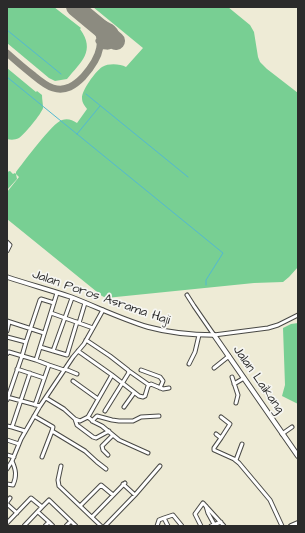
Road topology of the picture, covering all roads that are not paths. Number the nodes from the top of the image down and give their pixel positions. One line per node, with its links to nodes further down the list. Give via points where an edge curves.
1 (7, 242): 2 (street, via 10,245)
2 (7, 251)
3 (7, 277): 4 (street, Jalan Poros Asrama Haji)
4 (57, 292): 6 (street, Jalan Poros Asrama Haji); 7 (street)
5 (187, 295): 20 (street)
6 (72, 298): 8 (street, Jalan Poros Asrama Haji); 12 (street)
7 (54, 303): 10 (street); 16 (street, via 40,300)
8 (85, 303): 9 (street, Jalan Poros Asrama Haji); 14 (street)
9 (103, 310): 15 (street); 19 (street, Jalan Poros Asrama Haji, via 149,327 177,334)
10 (51, 313): 12 (street); 18 (street)
11 (298, 314): 20 (street, via 268,328)
12 (64, 318): 14 (street); 25 (street)
13 (8, 322): 16 (street); 17 (street)
14 (78, 322): 15 (street); 28 (street)
15 (93, 328): 22 (street)
16 (30, 329): 18 (street); 23 (street)
17 (7, 331)
18 (44, 333): 24 (street)
19 (199, 335): 20 (street, Jalan Poros Asrama Haji); 33 (street)
20 (214, 335): 30 (main road, Jalan Laikang)
21 (7, 337): 23 (street)
22 (86, 340): 26 (street); 39 (street)
23 (26, 342): 29 (street)
24 (40, 347): 25 (street); 32 (street)
25 (53, 351): 28 (street)
26 (78, 351): 31 (street); 42 (street)
27 (7, 353): 29 (street)
28 (67, 355): 31 (street)
29 (22, 356): 32 (street); 36 (street)
30 (229, 356): 35 (street); 45 (main road, Jalan Laikang)
31 (73, 357): 37 (street)
32 (36, 360): 34 (street)
33 (189, 364)
34 (49, 365): 37 (street); 44 (street)
35 (214, 368)
36 (17, 369): 40 (street); 53 (street)
37 (65, 370): 41 (street); 54 (street)
38 (141, 370): 50 (street, via 160,376 163,381)
39 (129, 371): 47 (street); 49 (street)
40 (30, 373): 44 (street); 56 (street)
41 (77, 374)
42 (112, 375): 47 (street); 55 (street)
43 (232, 377): 48 (street)
44 (44, 378): 58 (street)
45 (244, 378): 48 (street); 75 (main road, Jalan Laikang)
46 (73, 381): 55 (street)
47 (122, 383): 52 (street); 61 (street)
48 (234, 384): 57 (street, via 238,395)
49 (149, 385): 50 (street); 52 (street, via 144,396)
50 (160, 388): 51 (street)
51 (169, 388)
52 (134, 393): 60 (street)
53 (7, 398): 56 (street)
54 (46, 398): 59 (street); 66 (street)
55 (98, 399): 64 (street)
56 (21, 400): 58 (street); 69 (street)
57 (236, 403)
58 (35, 405): 59 (street)
59 (40, 406): 62 (street)
60 (124, 407)
61 (105, 412)
62 (34, 416): 71 (street); 72 (street, via 53,426)
63 (159, 416): 67 (street, via 124,421 97,416)
64 (88, 417): 66 (street, via 80,421); 67 (street)
65 (221, 417): 77 (street, via 230,424)
66 (75, 419): 73 (street, via 77,425 93,437)
67 (92, 421): 73 (street)
68 (7, 426): 69 (street)
69 (12, 427): 71 (street)
70 (292, 427): 75 (street)
71 (25, 431): 79 (street)
72 (52, 431): 87 (street); 93 (street, via 85,451)
73 (109, 431): 76 (street)
74 (216, 434): 77 (street)
75 (282, 434): 81 (main road, Jalan Laikang)
76 (113, 435): 82 (street); 84 (street, via 102,446)
77 (221, 438): 88 (street, via 214,450)
78 (7, 440): 79 (street)
79 (19, 444): 86 (street)
80 (242, 444): 88 (street)
81 (296, 450): 85 (main road, Jalan Laikang)
82 (148, 453)
83 (7, 455): 86 (street)
84 (108, 455)
85 (298, 456)
86 (14, 457): 89 (street)
87 (42, 457)
88 (236, 460): 125 (street, via 270,500)
89 (12, 461): 92 (street); 94 (street, via 16,476 13,485)
90 (61, 466): 99 (street, via 59,485)
91 (160, 466): 96 (street)
92 (7, 469)
93 (106, 469)
94 (7, 484)
95 (113, 495): 96 (street, via 124,483); 99 (street, via 101,485); 104 (street)
96 (135, 495): 119 (street)
97 (10, 498): 98 (street)
98 (7, 503): 102 (street)
99 (80, 506): 104 (street)
100 (206, 506): 108 (street); 111 (street); 123 (street, via 202,503 195,514)
101 (42, 507): 102 (street, via 31,498); 103 (street); 106 (street, via 49,500)
102 (17, 512): 109 (street)
103 (38, 512): 107 (street); 113 (street)
104 (92, 517): 118 (street)
105 (164, 518): 120 (street); 121 (street); 122 (street, via 173,515)
106 (71, 521): 116 (street); 117 (street)
107 (49, 522): 114 (street); 115 (street)
108 (221, 522): 111 (street); 124 (street)
109 (7, 523): 112 (street)
110 (298, 523): 126 (main road)
111 (213, 525)
112 (10, 526)
113 (24, 526)
114 (45, 526)
115 (53, 526)
116 (66, 526)
117 (76, 526)
118 (101, 526)
119 (105, 526)
120 (156, 526)
121 (168, 526)
122 (182, 526)
123 (201, 526)
124 (224, 526)
125 (282, 526)
126 (291, 526)

